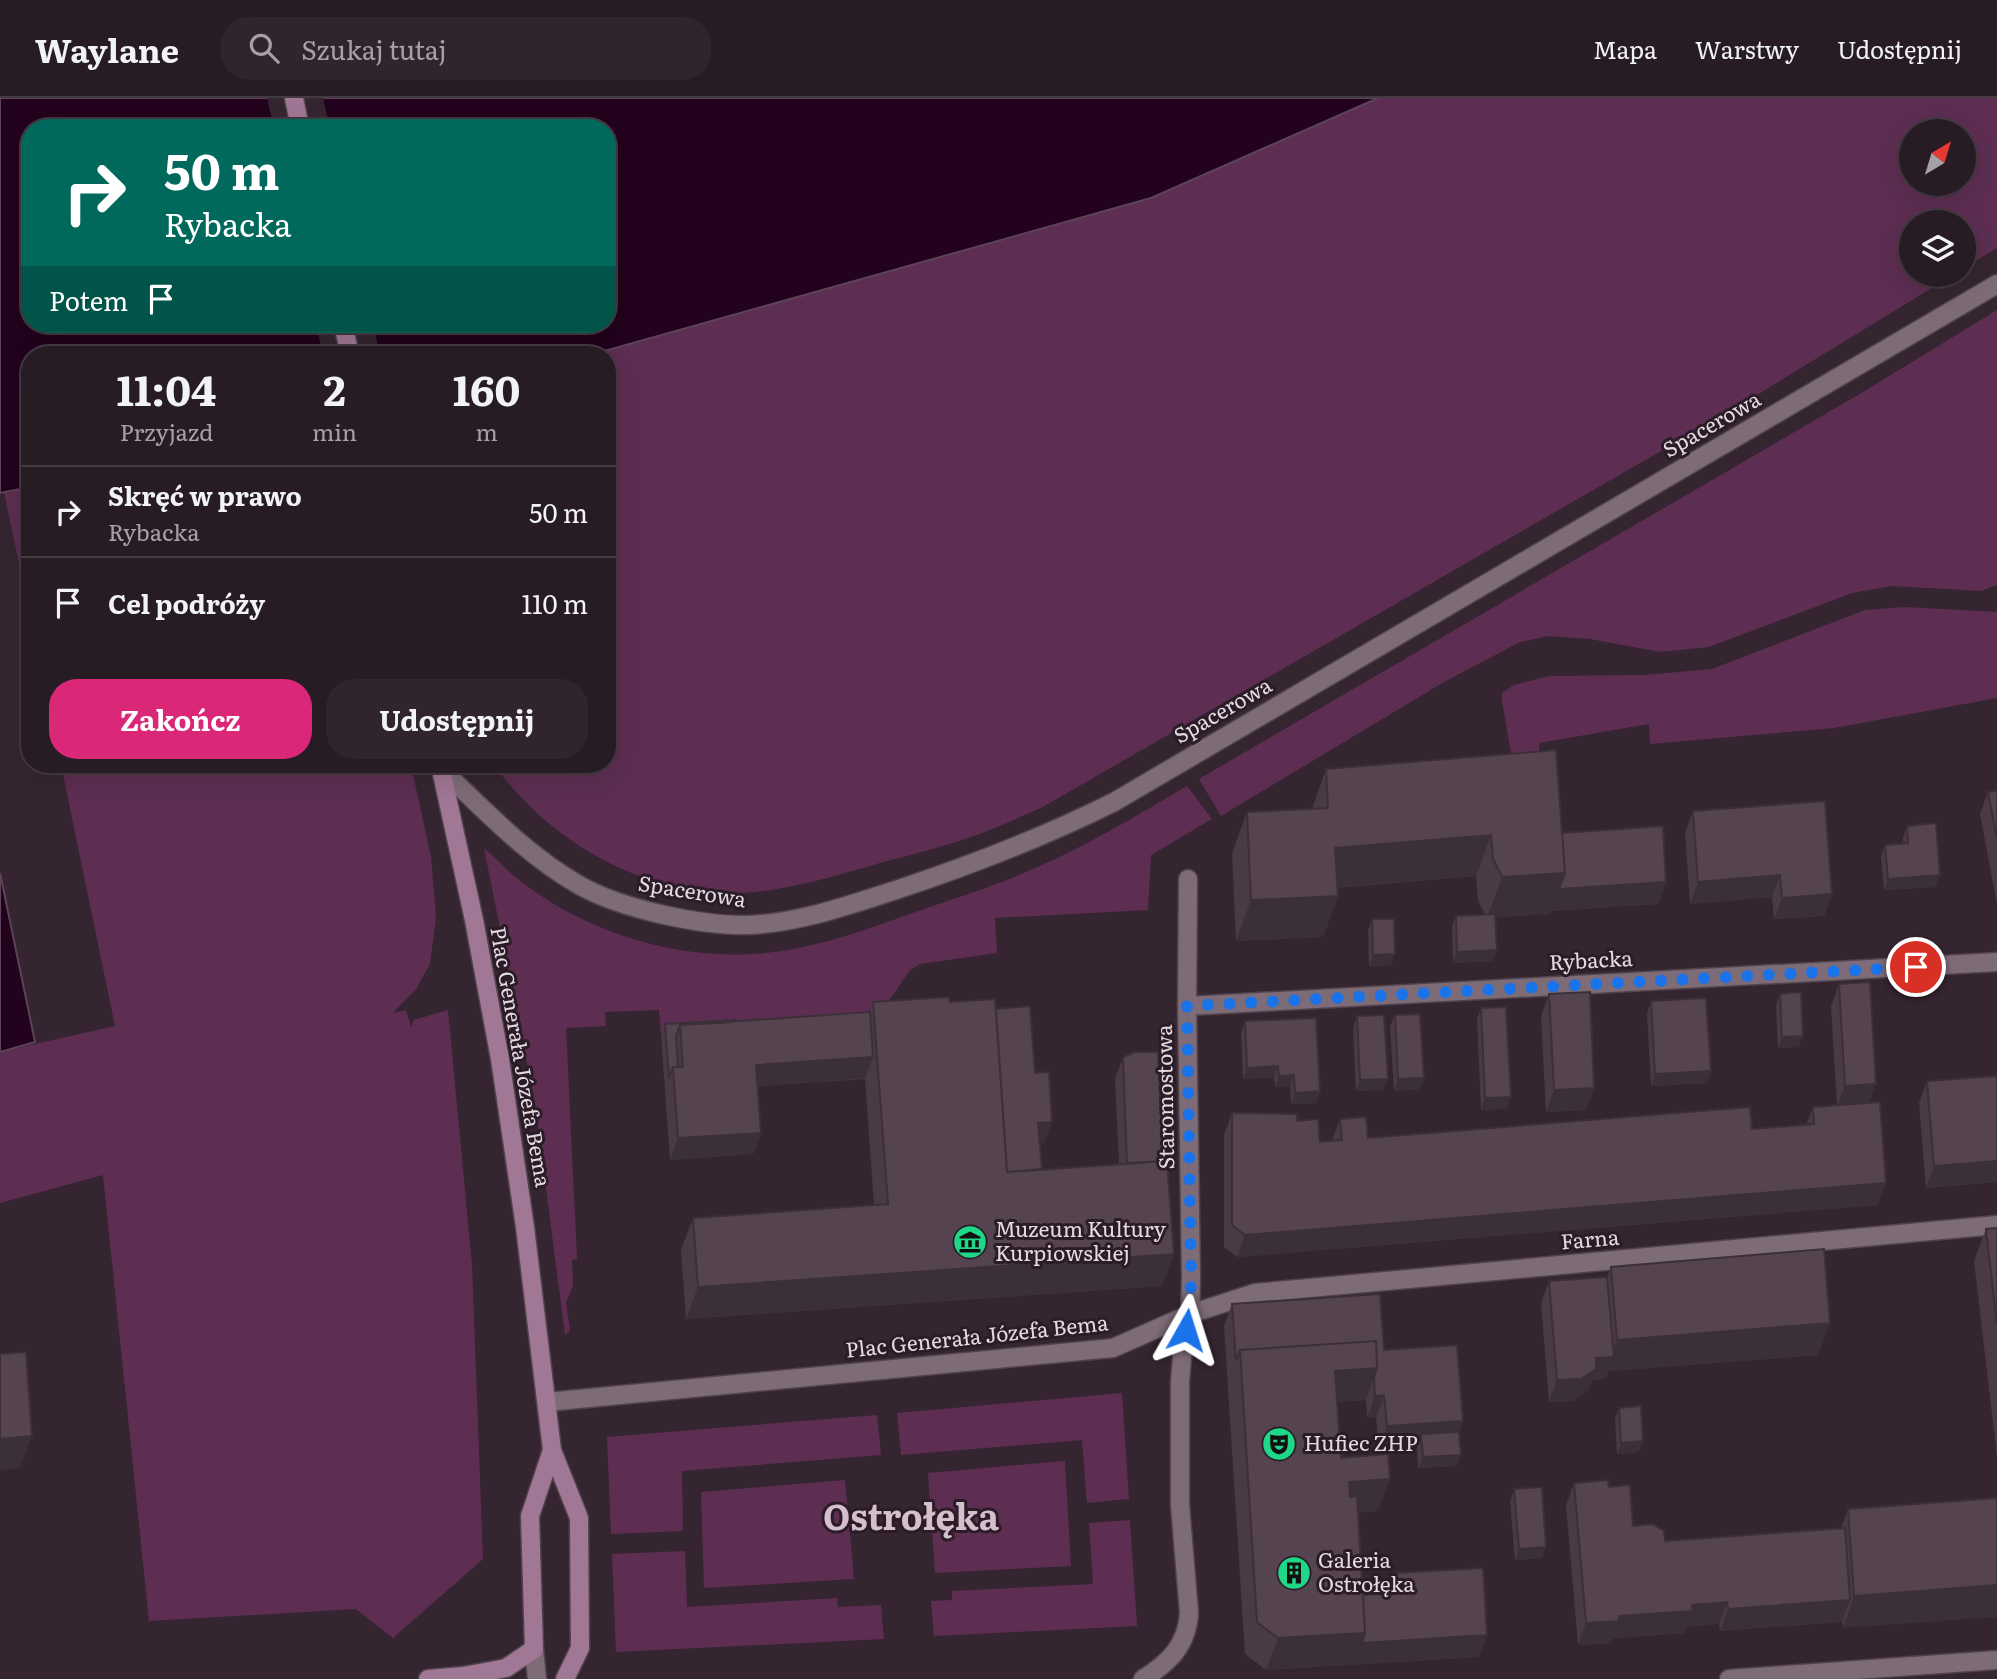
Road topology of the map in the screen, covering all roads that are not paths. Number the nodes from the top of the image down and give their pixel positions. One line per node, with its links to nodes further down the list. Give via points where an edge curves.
1 (294, 98): 2 (street)
2 (298, 119)
3 (1997, 284): 5 (street, Spacerowa, via 1114,802 995,856 845,907 747,925 660,915 621,904 581,887 547,865)
4 (442, 773): 11 (street, Plac Generała Józefa Bema, via 500,1059)
5 (447, 773)
6 (1188, 879): 8 (street, Staromostowa)
7 (1997, 962): 8 (street, Rybacka)
8 (1187, 1006): 10 (street, Staromostowa)
9 (1997, 1225): 10 (street, Farna, via 1255,1293)
10 (1190, 1314): 11 (street, Plac Generała Józefa Bema, via 1113,1348); 18 (street, via 1180,1381 1180,1505 1188,1630 1180,1647)
11 (547, 1402): 12 (street, Plac Generała Józefa Bema)
12 (552, 1450): 13 (street, Plac Generała Józefa Bema, via 530,1516); 17 (street, Plac Generała Józefa Bema, via 579,1518 580,1648)
13 (534, 1649): 15 (street, via 506,1668); 16 (street, Plac Generała Józefa Bema)
14 (1997, 1660): 19 (street)
15 (428, 1679)
16 (537, 1679)
17 (565, 1679)
18 (1143, 1679)
19 (1729, 1679)

